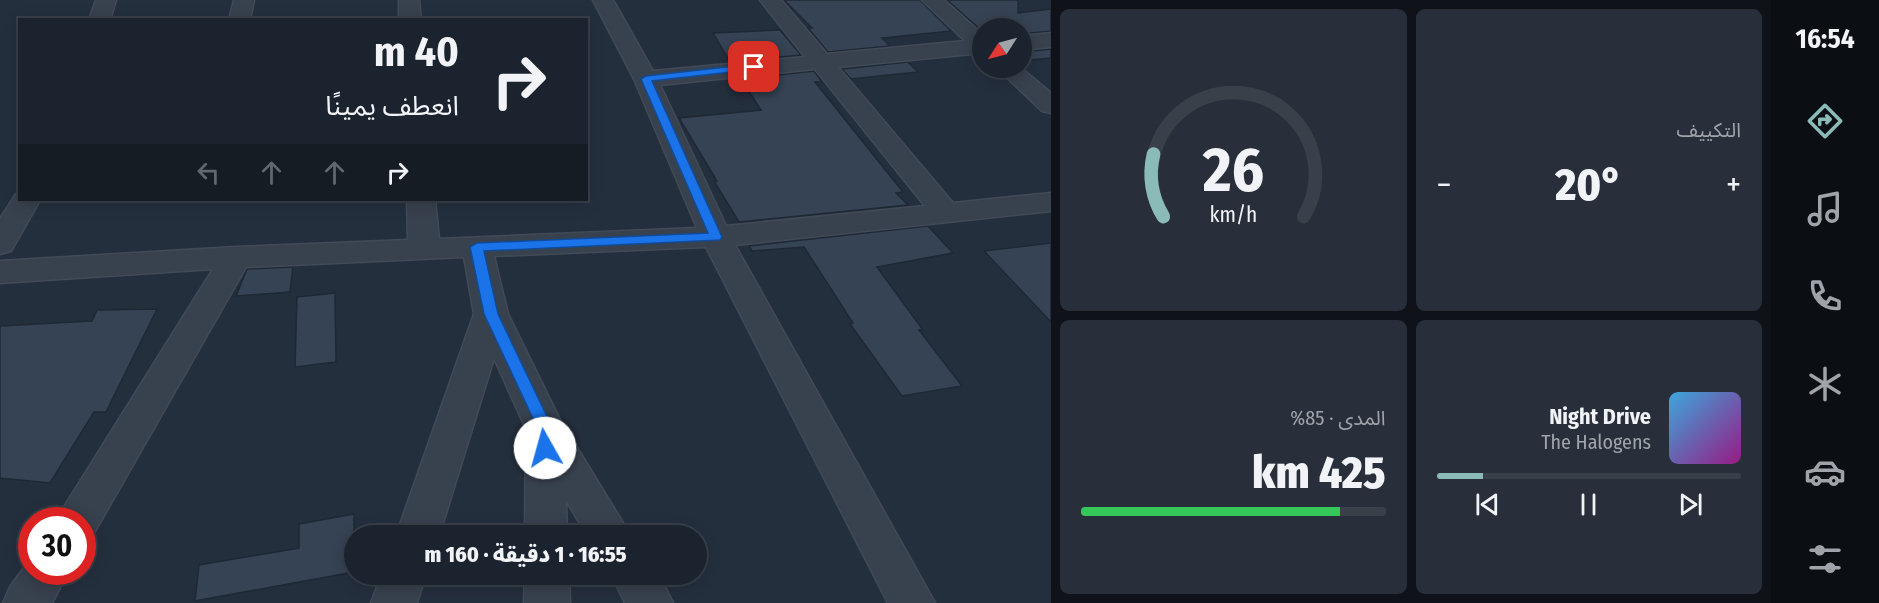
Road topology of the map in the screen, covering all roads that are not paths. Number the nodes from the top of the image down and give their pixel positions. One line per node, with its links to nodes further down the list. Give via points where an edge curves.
1 (106, 0): 7 (street)
2 (244, 0): 8 (street)
3 (409, 0): 9 (street)
4 (603, 0): 16 (street)
5 (770, 0): 14 (street)
6 (932, 0): 10 (street)
7 (100, 18)
8 (240, 18)
9 (410, 18)
10 (972, 37)
11 (1051, 40): 12 (street)
12 (1032, 41)
13 (972, 47): 14 (street)
14 (820, 60): 16 (street); 21 (street)
15 (1019, 78): 17 (street)
16 (646, 79): 22 (street)
17 (1051, 106)
18 (25, 201): 23 (street)
19 (421, 201): 25 (street)
20 (1051, 202): 21 (street)
21 (946, 213): 22 (street)
22 (716, 237): 24 (street); 42 (street)
23 (0, 244)
24 (477, 247): 25 (street); 28 (street)
25 (424, 249): 26 (street)
26 (236, 257): 27 (street); 30 (street)
27 (0, 272)
28 (491, 314): 29 (street); 31 (street)
29 (544, 427): 32 (street); 33 (street)
30 (87, 507)
31 (421, 525)
32 (546, 525)
33 (603, 525)
34 (38, 585): 38 (street)
35 (400, 585): 39 (street)
36 (547, 585): 40 (street)
37 (639, 585): 41 (street)
38 (26, 603)
39 (394, 603)
40 (548, 603)
41 (650, 603)
42 (912, 603)

